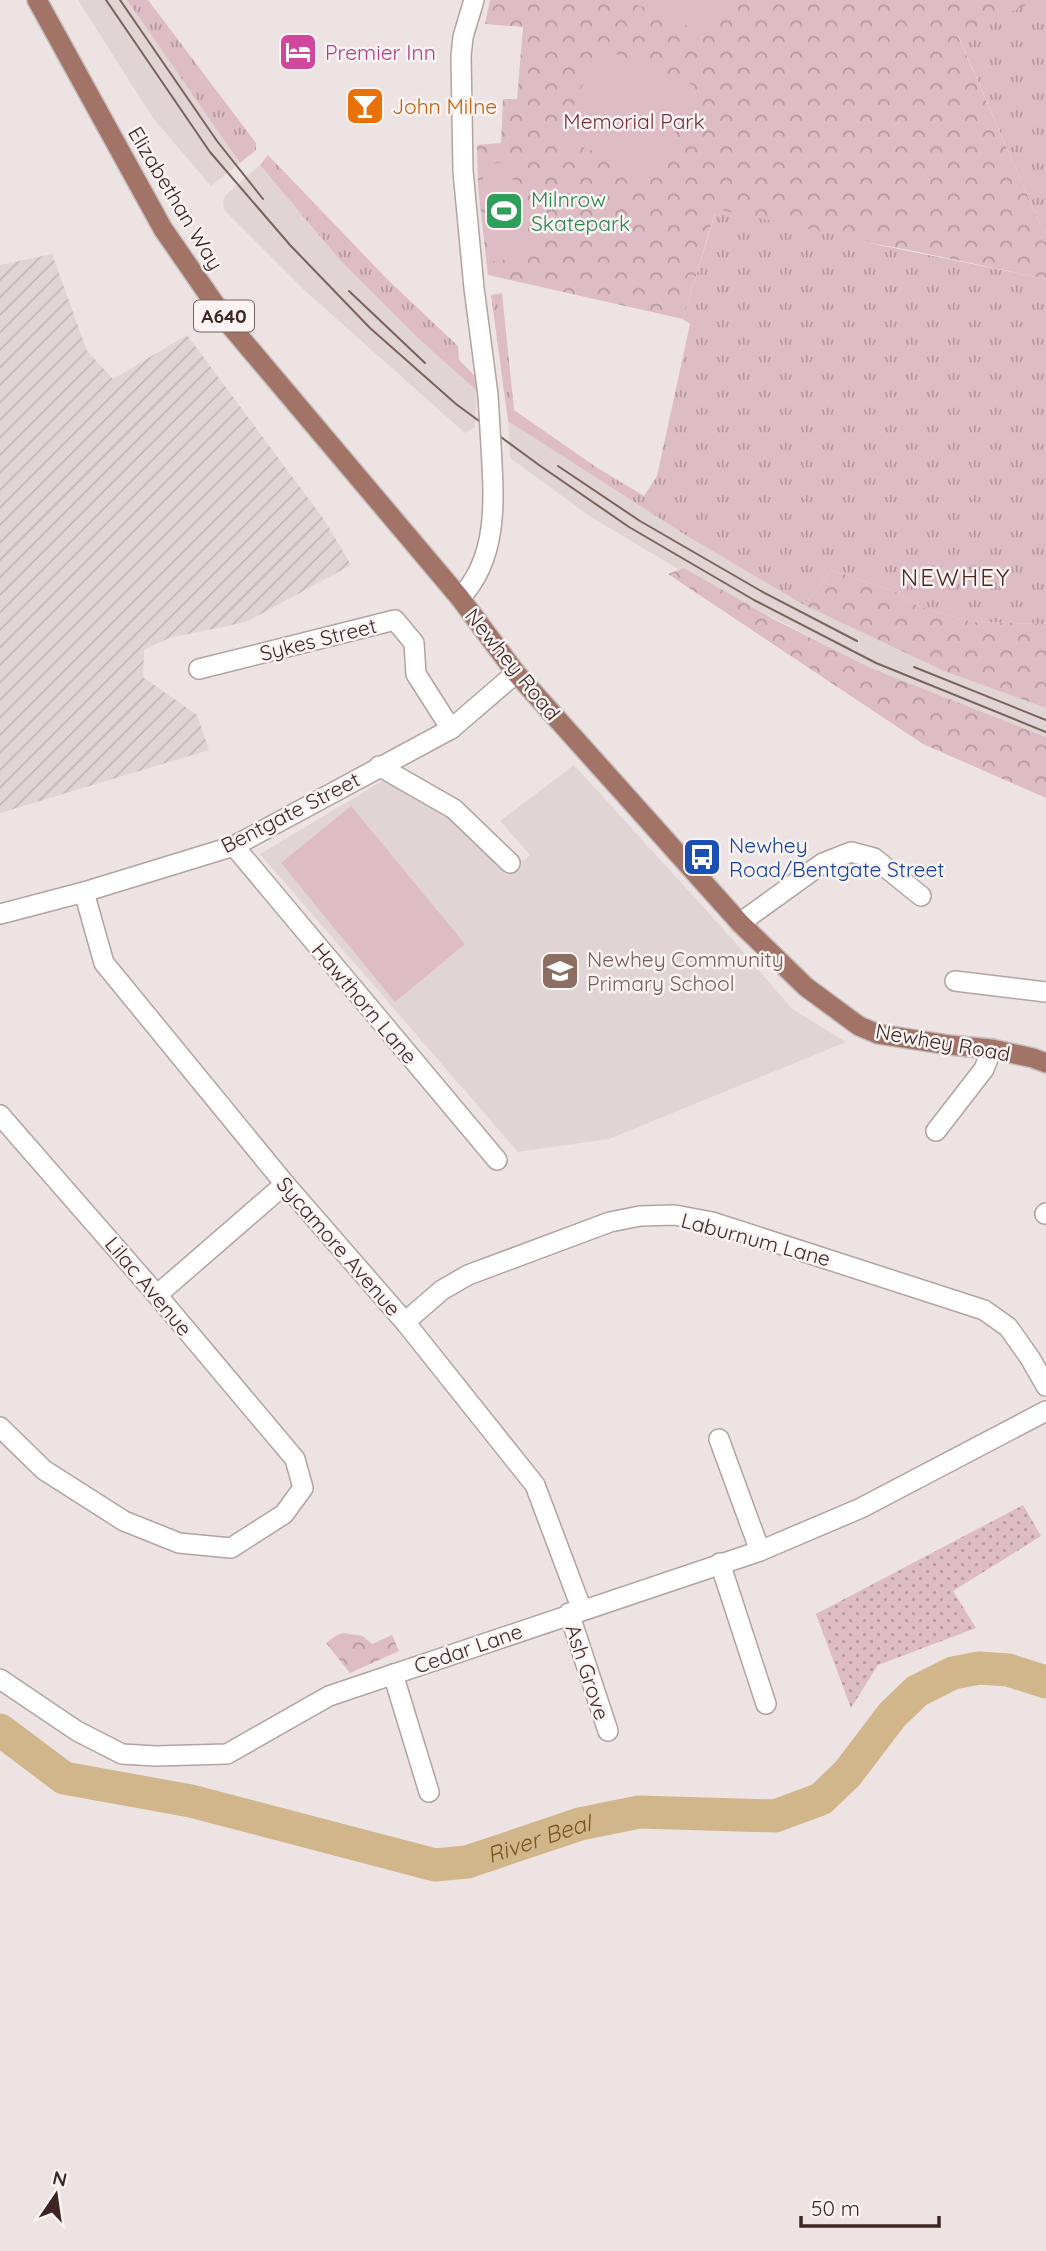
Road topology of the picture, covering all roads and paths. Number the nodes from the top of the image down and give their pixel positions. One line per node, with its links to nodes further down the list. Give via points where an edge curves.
1 (37, 0): 3 (main road, Elizabethan Way / A640, via 163,229 228,323)
2 (474, 0): 3 (street, Newhey Road, bridge, via 461,55 463,171 488,395 494,500 490,540 480,572)
3 (460, 598): 5 (main road, Newhey Road / A640)
4 (199, 669): 6 (street, Sykes Street, via 395,620 414,643 415,674)
5 (516, 673): 6 (street, Bentgate Street); 13 (main road, Newhey Road / A640)
6 (451, 729): 7 (street, Bentgate Street)
7 (379, 766): 8 (street, Bentgate Street); 9 (street, via 454,809)
8 (233, 846): 10 (street, Bentgate Street); 20 (street, Hawthorn Lane)
9 (510, 863)
10 (84, 892): 12 (street, Bentgate Street); 21 (street, Sycamore Avenue, via 104,963)
11 (921, 896): 13 (street, via 874,858 851,852 823,863)
12 (0, 914)
13 (740, 923): 16 (main road, Newhey Road / A640, via 806,988 859,1026 912,1040)
14 (955, 981): 15 (street)
15 (1046, 992)
16 (992, 1049): 17 (main road, Newhey Road / A640); 19 (street, via 984,1069)
17 (1046, 1063)
18 (1, 1115): 22 (street, Lilac Avenue)
19 (936, 1131)
20 (497, 1160)
21 (285, 1184): 22 (street); 23 (street, Sycamore Avenue)
22 (157, 1295): 26 (street, Lilac Avenue, via 295,1459 303,1488 284,1514 231,1548 179,1544 124,1521 44,1470)
23 (405, 1322): 24 (street, Laburnum Lane, via 442,1290 468,1275 610,1222 675,1215 712,1222 984,1310 1008,1327); 30 (street, Sycamore Avenue, via 536,1485)
24 (1046, 1386)
25 (1046, 1411): 28 (street, Cedar Lane, via 861,1508)
26 (1, 1432)
27 (719, 1439): 28 (street)
28 (760, 1551): 29 (street, Cedar Lane)
29 (719, 1563): 30 (street, Cedar Lane); 33 (street)
30 (576, 1611): 31 (street, Cedar Lane); 34 (street, Ash Grove)
31 (393, 1674): 32 (street, Cedar Lane, via 329,1696 227,1754 156,1756 121,1754 77,1731); 35 (street)
32 (0, 1679)
33 (766, 1704)
34 (608, 1731)
35 (429, 1792)

